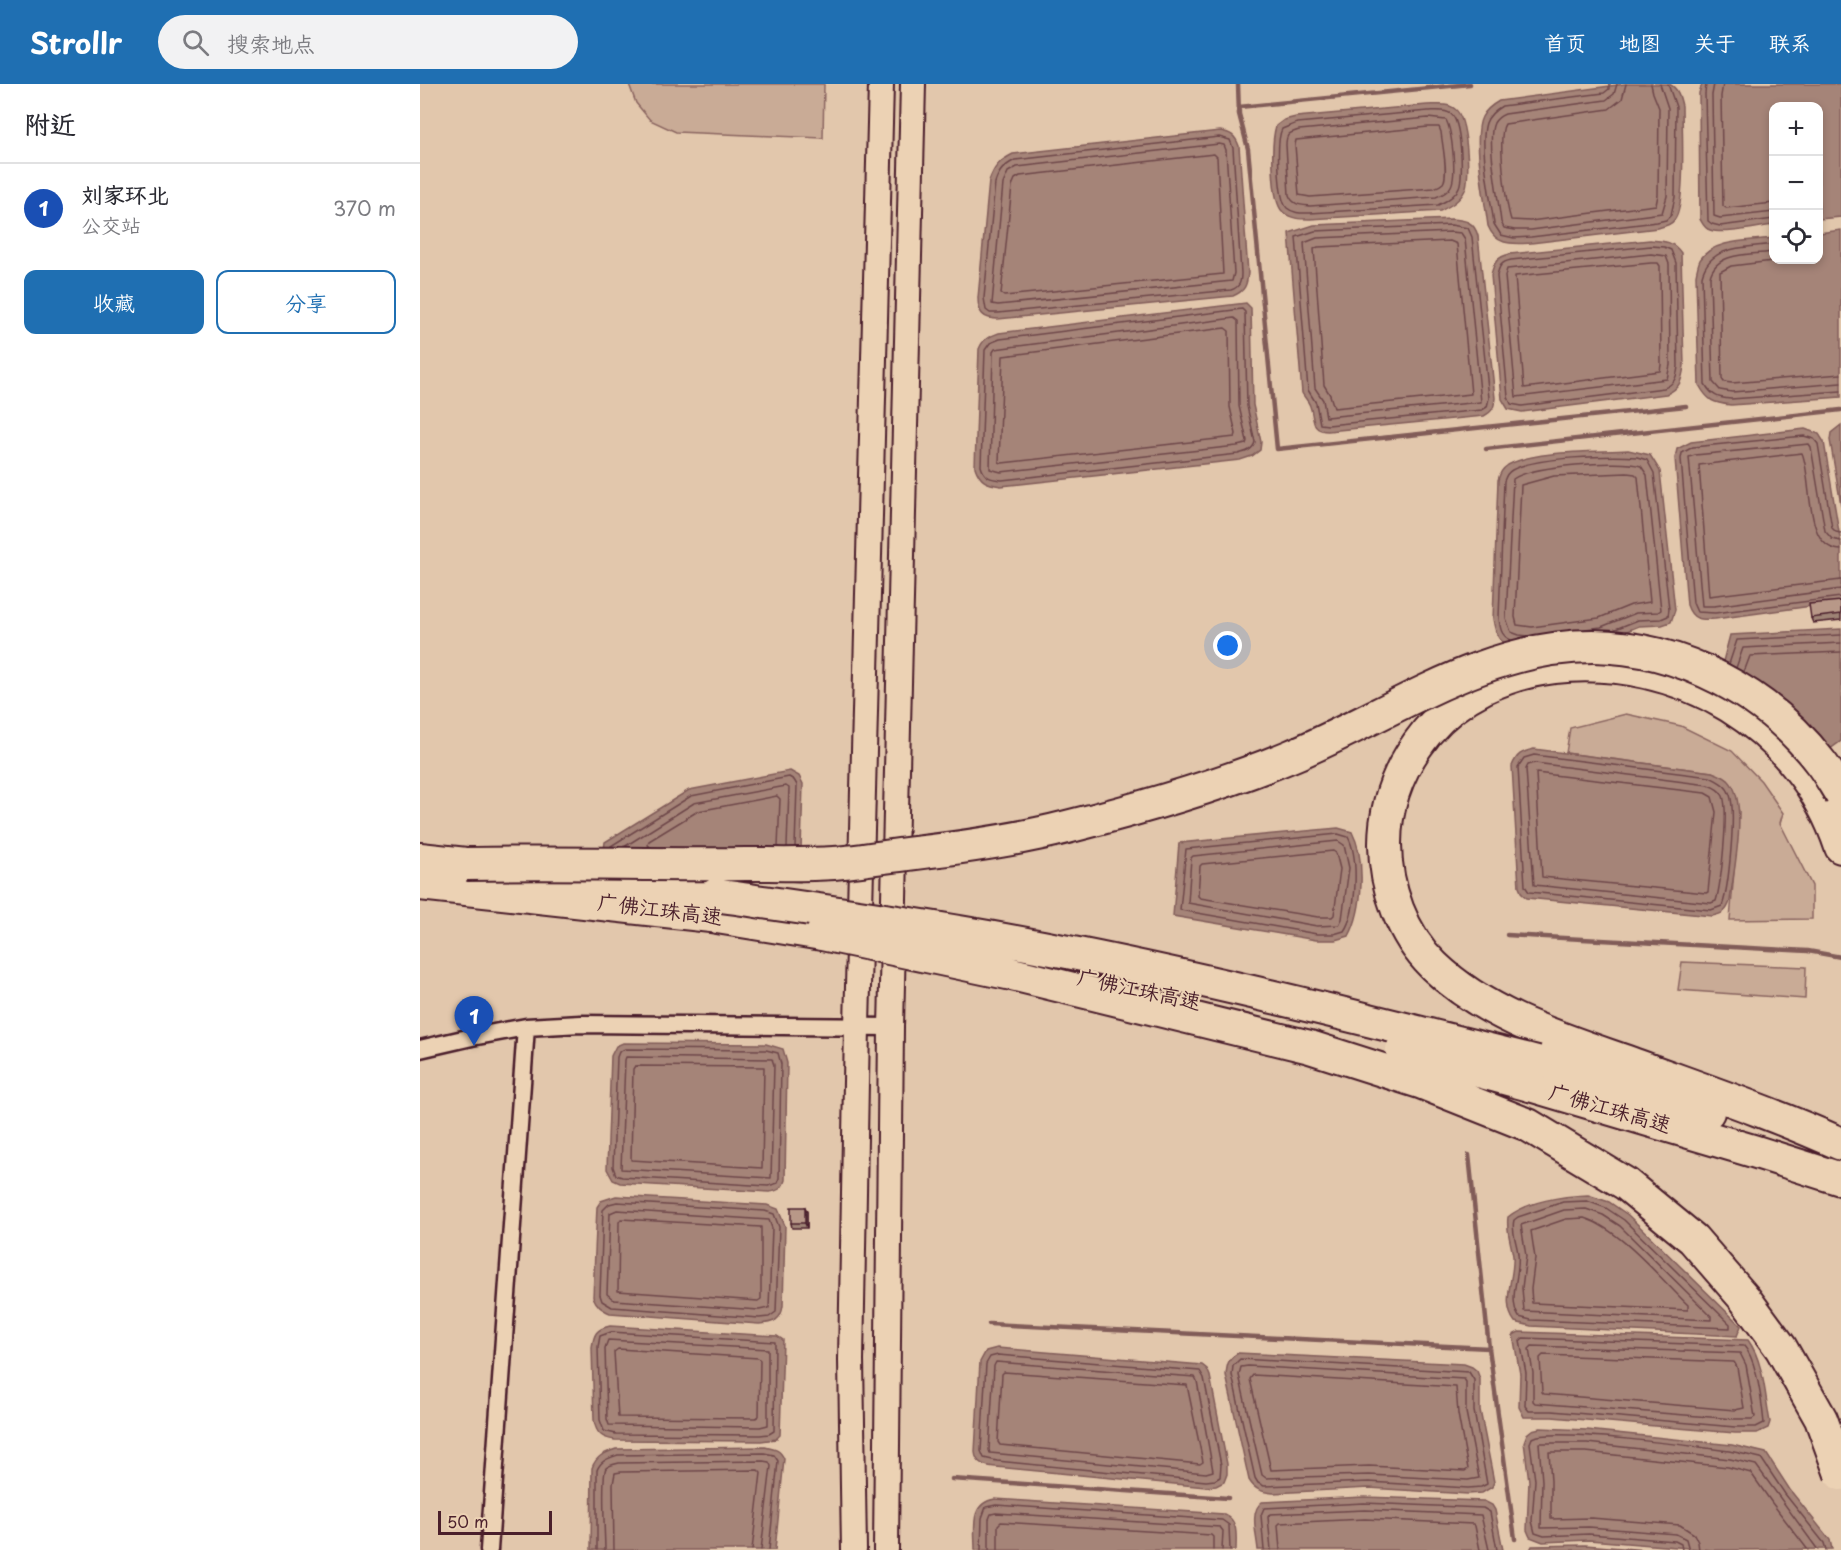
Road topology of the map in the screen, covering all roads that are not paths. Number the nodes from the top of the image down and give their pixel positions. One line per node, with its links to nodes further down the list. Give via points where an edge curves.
1 (880, 84): 9 (main road)
2 (913, 84): 11 (main road)
3 (1841, 794): 6 (highway, bridge, via 1821,763 1788,726 1742,689 1694,666 1649,652 1593,646 1533,651 1439,683 1293,755 1211,786 1066,828 992,843 833,863)
4 (1841, 847): 13 (highway, via 1813,787 1774,740 1720,700 1686,683 1651,672 1575,665 1536,669 1468,695 1440,716 1415,746 1395,782 1385,824 1385,864 1393,898 1409,933 1433,965 1463,990 1507,1015)
5 (420, 859): 6 (highway, 广佛江珠高速)
6 (466, 864): 13 (highway, 广佛江珠高速, bridge, via 715,894 1042,947 1267,995)
7 (420, 884): 8 (highway, 广佛江珠高速, via 711,916)
8 (822, 934): 13 (highway, 广佛江珠高速, bridge, via 1057,973 1264,1016 1401,1050); 17 (highway, bridge, via 1012,974 1310,1047 1420,1083 1528,1125 1626,1184 1693,1239 1746,1299 1781,1348 1821,1419)
9 (857, 1026): 10 (street); 11 (street); 19 (main road, via 851,1360)
10 (526, 1027): 12 (street); 18 (street)
11 (891, 1027): 20 (main road)
12 (420, 1049)
13 (1538, 1060): 14 (highway, via 1784,1118); 15 (highway, 广佛江珠高速); 16 (highway, 广佛江珠高速, via 1753,1151)
14 (1841, 1144)
15 (1841, 1151)
16 (1841, 1179)
17 (1841, 1474)
18 (489, 1550)
19 (854, 1550)
20 (886, 1550)

